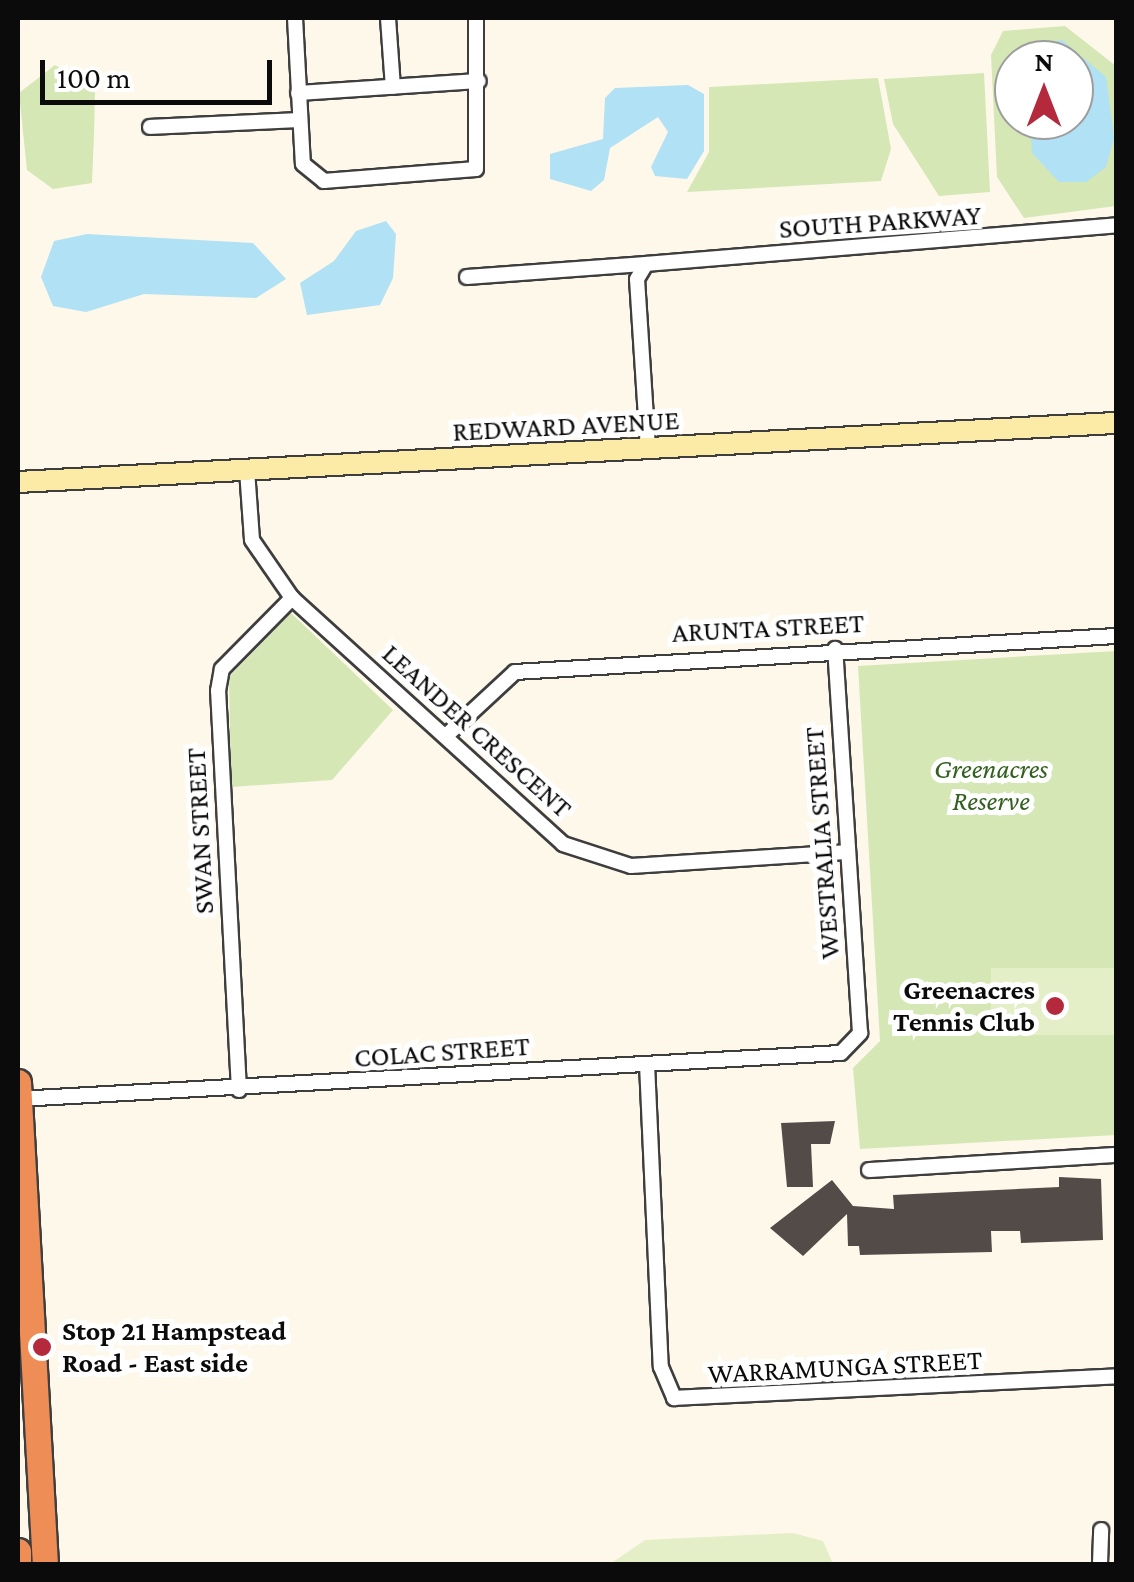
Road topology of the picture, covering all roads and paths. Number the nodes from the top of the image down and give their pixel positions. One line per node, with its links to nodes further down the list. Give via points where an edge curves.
1 (295, 18): 6 (street)
2 (388, 18): 5 (street)
3 (476, 18): 4 (street)
4 (478, 80): 5 (street); 7 (street, via 480,163 469,174 313,179)
5 (393, 87): 6 (street)
6 (298, 93): 7 (street)
7 (298, 120): 8 (street)
8 (150, 127)
9 (1116, 225): 10 (street, SOUTH PARKWAY)
10 (646, 264): 11 (street, SOUTH PARKWAY); 13 (street, via 638,280)
11 (467, 277)
12 (1116, 423): 13 (street, REDWARD AVENUE)
13 (648, 449): 14 (street, REDWARD AVENUE)
14 (247, 470): 15 (street, REDWARD AVENUE); 16 (street, LEANDER CRESCENT, via 252,540)
15 (18, 482)
16 (292, 598): 19 (street, LEANDER CRESCENT); 24 (street, SWAN STREET, via 222,670 218,691)
17 (1116, 636): 18 (street, ARUNTA STREET)
18 (835, 648): 19 (street, ARUNTA STREET, via 514,672); 20 (street, WESTRALIA STREET)
19 (448, 734): 20 (street, LEANDER CRESCENT, via 563,844 595,860)
20 (846, 852): 21 (street, WESTRALIA STREET)
21 (860, 1033): 22 (street, COLAC STREET, via 841,1054)
22 (646, 1064): 24 (street, COLAC STREET); 29 (street, WARRAMUNGA STREET, via 662,1367 674,1398)
23 (18, 1082): 25 (highway)
24 (238, 1090): 25 (street, COLAC STREET)
25 (18, 1100): 26 (highway)
26 (19, 1149): 30 (highway)
27 (1116, 1155): 28 (street)
28 (869, 1170)
29 (1116, 1376)
30 (28, 1436): 34 (highway)
31 (1101, 1530): 35 (street)
32 (18, 1551): 33 (highway)
33 (18, 1564)
34 (46, 1564)
35 (1100, 1564)

